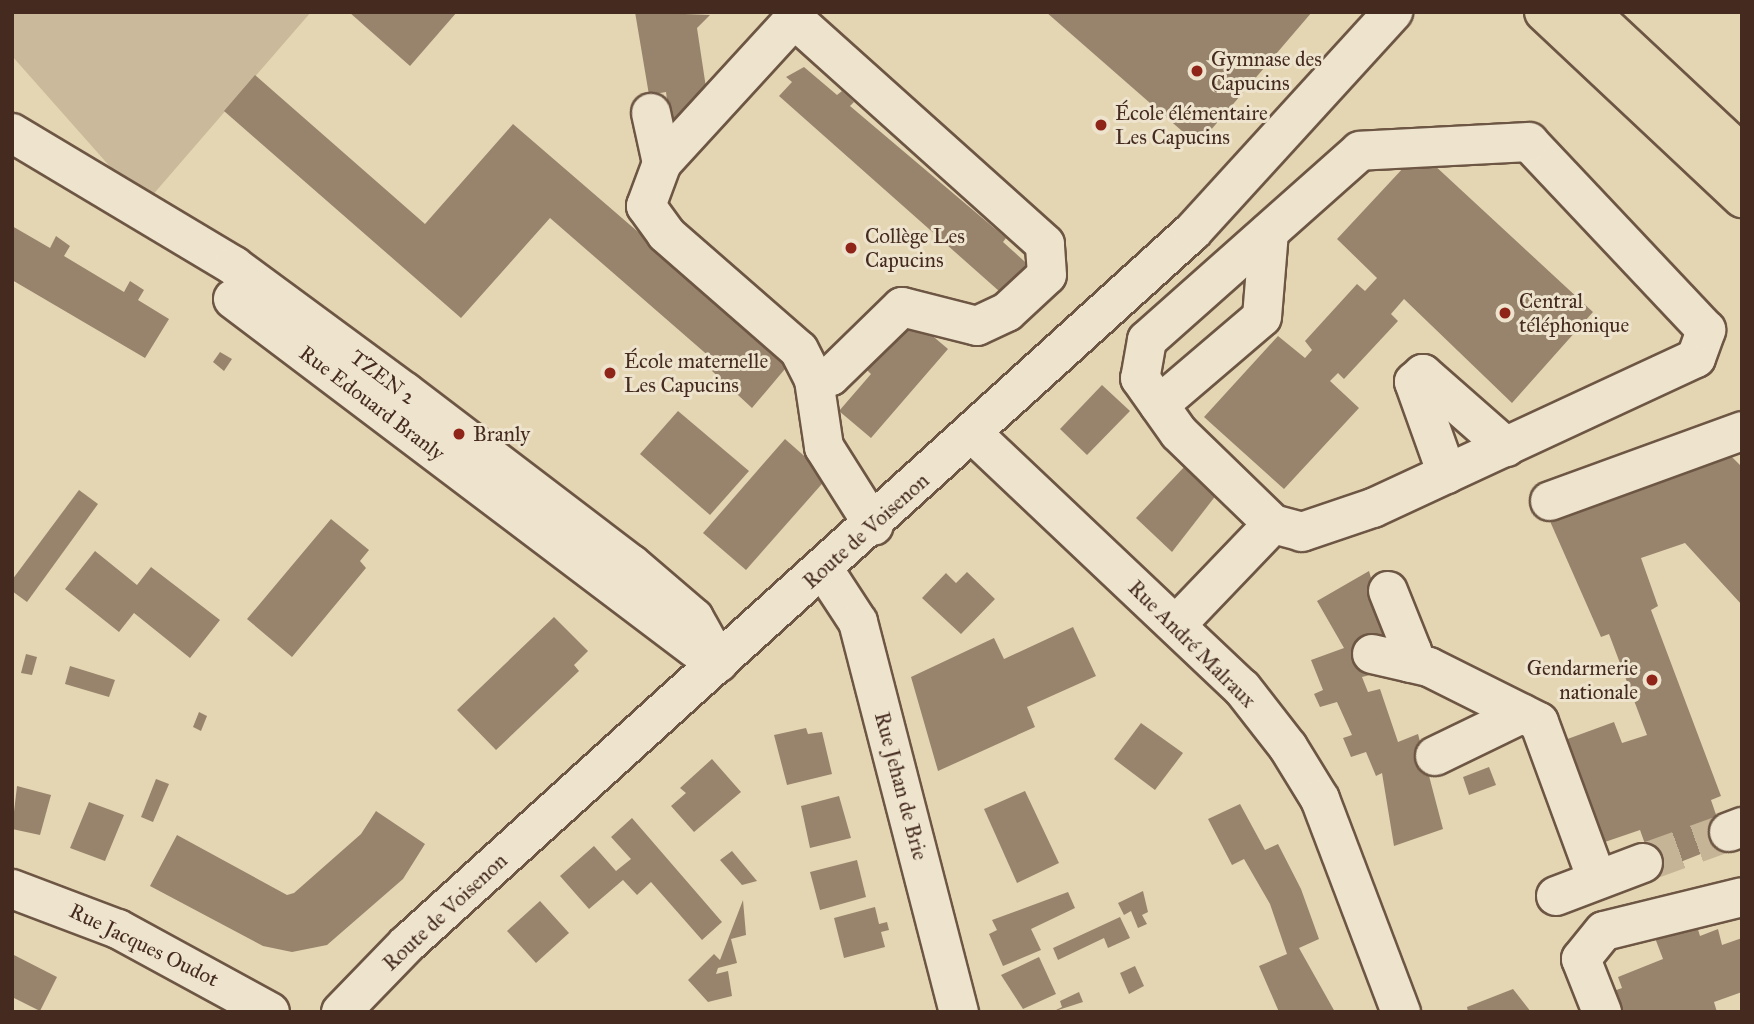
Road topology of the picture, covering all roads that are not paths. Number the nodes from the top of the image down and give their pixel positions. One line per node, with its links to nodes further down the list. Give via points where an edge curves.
1 (1544, 12): 9 (main road)
2 (1590, 12): 6 (main road)
3 (1384, 24): 14 (street, Route de Voisenon, via 1213,212)
4 (652, 114): 8 (street)
5 (12, 133): 24 (street, TZEN 2, via 234,267 416,401 642,573 694,618)
6 (1742, 154)
7 (12, 163): 24 (street, Rue Edouard Branly, via 220,289 675,636)
8 (662, 163): 11 (street, via 646,206 666,234 799,350); 11 (street, via 794,19 1045,244 1047,275 1007,312 977,326 902,307 831,376)
9 (1742, 198)
10 (1269, 232): 12 (street, via 1262,317); 12 (street, via 1147,340 1140,378); 15 (street, via 1360,151 1529,142 1706,330 1696,358)
11 (814, 380): 19 (street, via 824,447)
12 (1159, 405): 18 (street, via 1179,433)
13 (1742, 431): 17 (street)
14 (973, 434): 19 (street, Route de Voisenon); 22 (street, Rue André Malraux)
15 (1506, 447): 16 (street); 16 (street, via 1423,374 1414,382)
16 (1447, 474): 18 (street, via 1302,532)
17 (1550, 501)
18 (1273, 524): 22 (street)
19 (874, 526): 20 (street, Route de Voisenon)
20 (824, 570): 24 (street, Route de Voisenon); 35 (street, Rue Jehan de Brie, via 858,622)
21 (1388, 592): 25 (street, via 1412,650)
22 (1176, 625): 36 (street, Rue André Malraux, via 1242,688 1320,799)
23 (1372, 654): 25 (street)
24 (719, 663): 34 (street, Route de Voisenon)
25 (1409, 663): 26 (street)
26 (1522, 714): 27 (street); 29 (street, via 1539,722)
27 (1435, 757)
28 (1643, 863): 29 (street)
29 (1578, 887): 32 (street)
30 (12, 889): 33 (street, Rue Jacques Oudot, via 118,929)
31 (1742, 897): 32 (street)
32 (1604, 931): 37 (street, via 1581,959)
33 (270, 1012)
34 (341, 1012)
35 (959, 1012)
36 (1401, 1012)
37 (1602, 1012)

